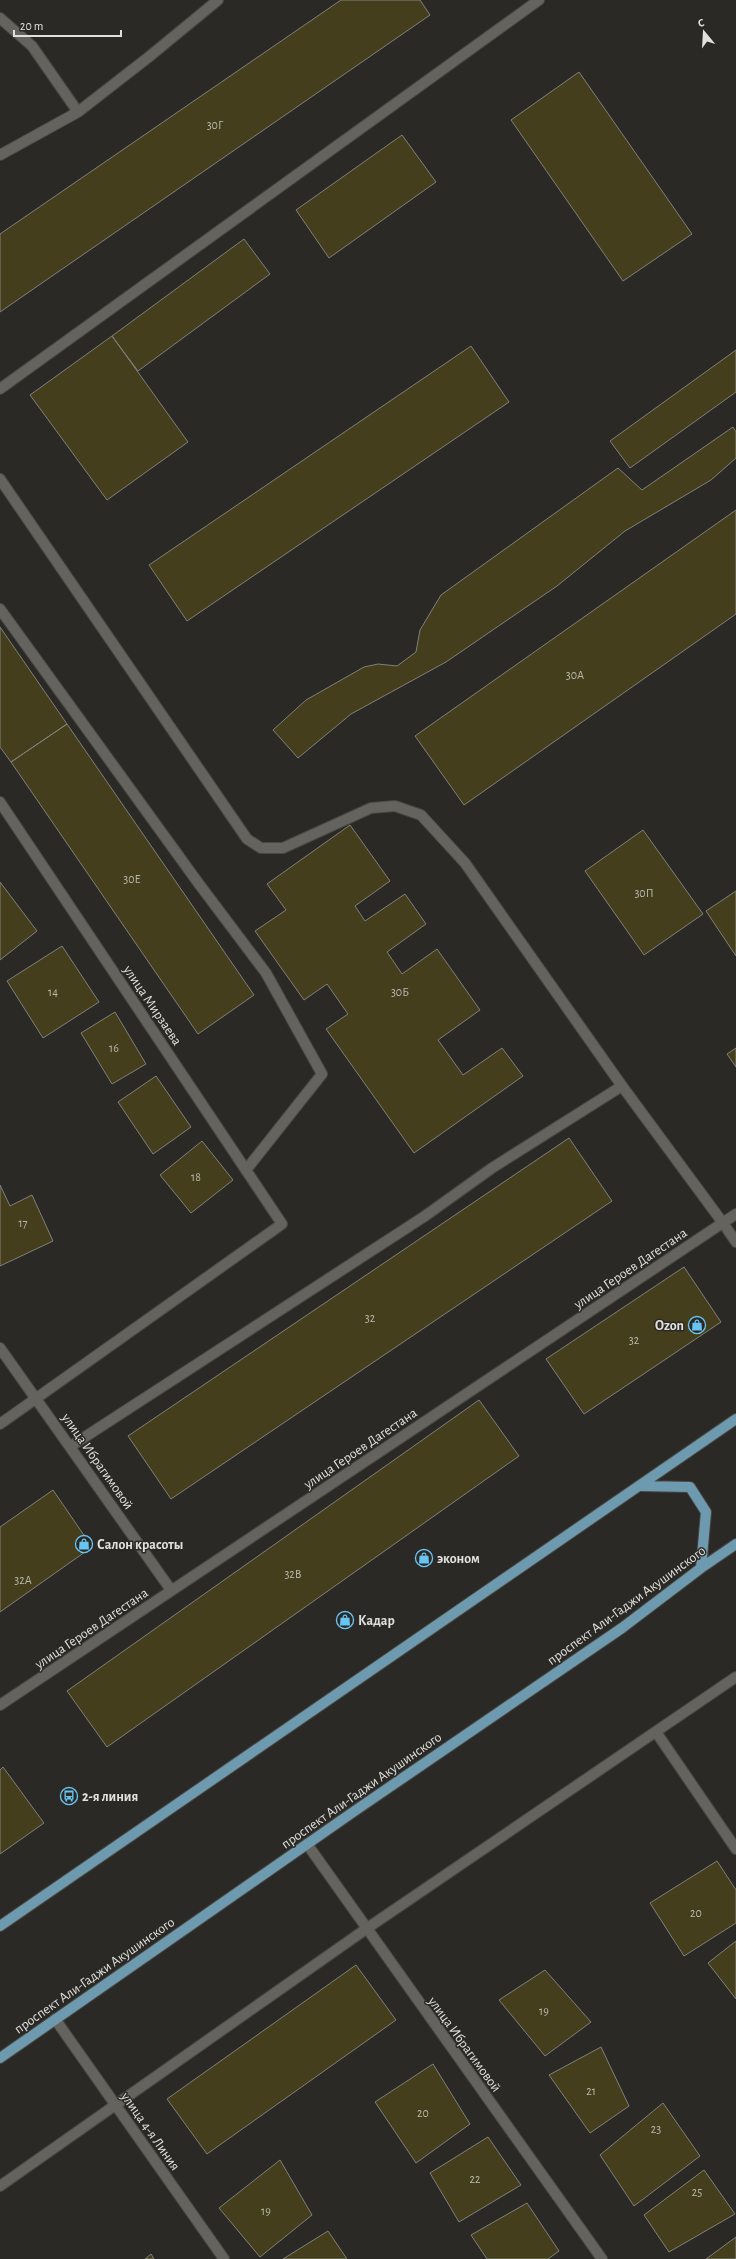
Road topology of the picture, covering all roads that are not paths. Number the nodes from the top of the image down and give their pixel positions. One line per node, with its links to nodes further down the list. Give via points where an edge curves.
1 (218, 0): 4 (street)
2 (539, 0): 6 (street)
3 (0, 18): 4 (street, via 32,46)
4 (78, 112): 5 (street)
5 (0, 155)
6 (0, 389)
7 (0, 479): 10 (street, via 247,839 261,848 283,848 371,808 395,806 421,815 465,863)
8 (0, 609): 11 (street, via 266,973 322,1074)
9 (0, 802): 11 (street, улица Мирзаева)
10 (622, 1086): 13 (street); 19 (street, via 492,1168 425,1216)
11 (246, 1170): 16 (street, улица Мирзаева, via 282,1224)
12 (736, 1214): 13 (street, улица Героев Дагестана)
13 (723, 1222): 14 (street); 23 (street, улица Героев Дагестана)
14 (736, 1242)
15 (0, 1348): 16 (street, улица Ибрагимовой)
16 (37, 1398): 18 (street); 19 (street, улица Ибрагимовой)
17 (736, 1420): 20 (main road)
18 (0, 1424)
19 (71, 1446): 23 (street, улица Ибрагимовой)
20 (641, 1486): 22 (main road, via 690,1487 706,1512); 29 (main road)
21 (736, 1544): 22 (main road, проспект Али-Гаджи Акушинского)
22 (701, 1568): 27 (main road, проспект Али-Гаджи Акушинского, via 622,1628)
23 (171, 1590): 25 (street, улица Героев Дагестана)
24 (736, 1677): 26 (street)
25 (0, 1705)
26 (656, 1732): 28 (street); 30 (street)
27 (307, 1844): 30 (street, улица Ибрагимовой); 31 (main road, проспект Али-Гаджи Акушинского)
28 (736, 1849)
29 (0, 1926)
30 (366, 1929): 33 (street); 36 (street, улица Ибрагимовой)
31 (55, 2019): 32 (main road, проспект Али-Гаджи Акушинского); 33 (street, улица 4-я Линия)
32 (0, 2058)
33 (116, 2105): 34 (street); 35 (street, улица 4-я Линия)
34 (0, 2186)
35 (224, 2259)
36 (602, 2259)

